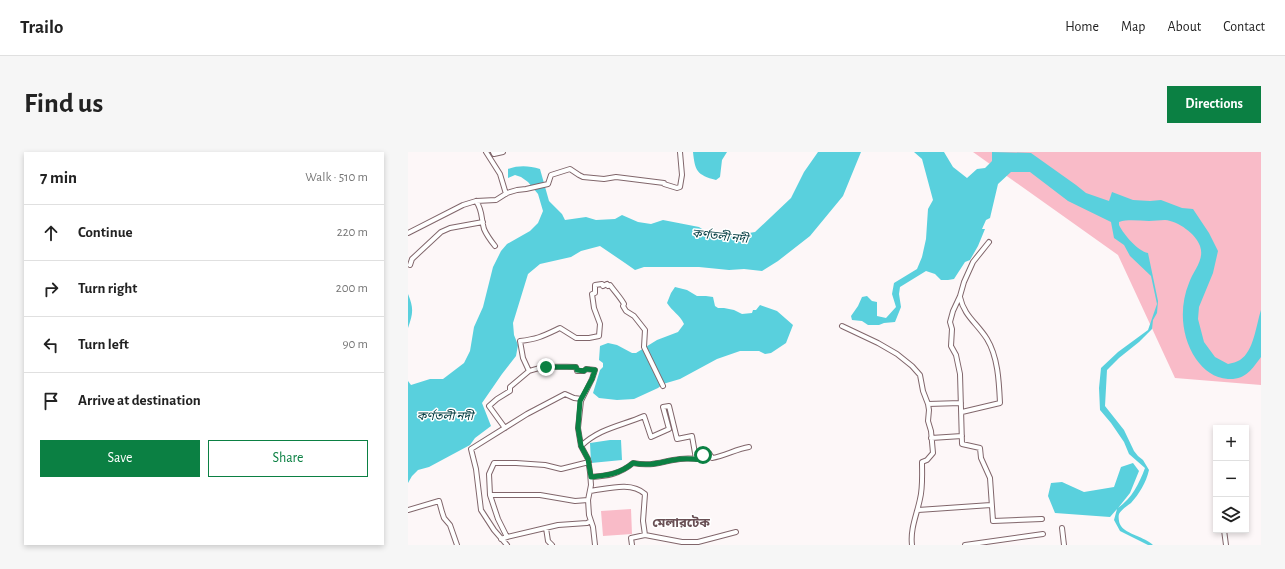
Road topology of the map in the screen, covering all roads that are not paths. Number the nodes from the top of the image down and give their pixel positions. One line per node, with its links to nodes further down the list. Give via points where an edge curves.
1 (486, 152): 5 (street, via 500,174)
2 (493, 152): 3 (street)
3 (503, 152)
4 (680, 152): 5 (street, via 682,175 680,187 677,188 664,183 616,177 583,177 570,169 551,175 548,184)
5 (506, 194): 6 (street, via 496,200)
6 (476, 201): 7 (street); 8 (street)
7 (483, 222): 10 (street, via 485,231); 11 (street, via 441,232 412,259)
8 (408, 233)
9 (988, 242): 12 (street, via 973,262)
10 (496, 246)
11 (410, 265)
12 (960, 296): 17 (street, via 950,322 951,346 956,355 960,374); 19 (street, via 962,307 991,348 999,379 1000,403)
13 (842, 326): 18 (street, via 878,343 912,366 920,375)
14 (529, 371): 15 (street, via 520,341 535,340 560,328 576,338 600,336 600,324 592,294 595,294 595,285 607,284 624,304 626,311 634,316 645,330 644,347); 16 (street, via 566,366 584,371 595,370); 20 (street, via 510,387 510,391 490,406)
15 (663, 386)
16 (582, 398): 20 (street, via 565,394); 23 (street, via 578,428)
17 (961, 403): 18 (street); 19 (street)
18 (928, 404): 22 (street)
19 (962, 412): 21 (street)
20 (505, 428): 43 (street, via 471,449 481,510)
21 (962, 436): 22 (street); 31 (street, via 962,444 980,448 981,458 990,478)
22 (931, 438): 33 (street, via 933,453 922,462)
23 (581, 446): 25 (street, via 597,434 644,416 651,437 669,429 663,407 668,406 677,439 692,436); 26 (street)
24 (749, 447): 25 (street, via 712,458 710,453 703,455 703,460)
25 (696, 459): 27 (street, via 643,465 633,463 616,473)
26 (589, 462): 27 (street); 29 (street, via 561,469 545,465 494,463 488,474)
27 (591, 477): 28 (street)
28 (590, 491): 30 (street); 41 (street, via 623,487 641,491 644,494)
29 (490, 495): 30 (street, via 540,495 575,501); 42 (street)
30 (588, 500): 35 (street)
31 (991, 504): 33 (street); 34 (street, via 993,521)
32 (408, 510): 45 (street, via 439,502)
33 (918, 510): 50 (street, via 911,537)
34 (1042, 519)
35 (591, 521): 36 (street); 48 (street)
36 (546, 528): 42 (street); 47 (street, via 548,541)
37 (1062, 528): 52 (street)
38 (736, 532): 44 (street)
39 (1224, 533): 53 (street)
40 (1043, 534): 51 (street)
41 (645, 535): 44 (street); 49 (street, via 631,538)
42 (507, 536): 43 (street)
43 (501, 539): 46 (street)
44 (692, 543)
45 (457, 545)
46 (507, 545)
47 (552, 545)
48 (595, 545)
49 (632, 545)
50 (912, 545)
51 (965, 545)
52 (1064, 545)
53 (1226, 545)

